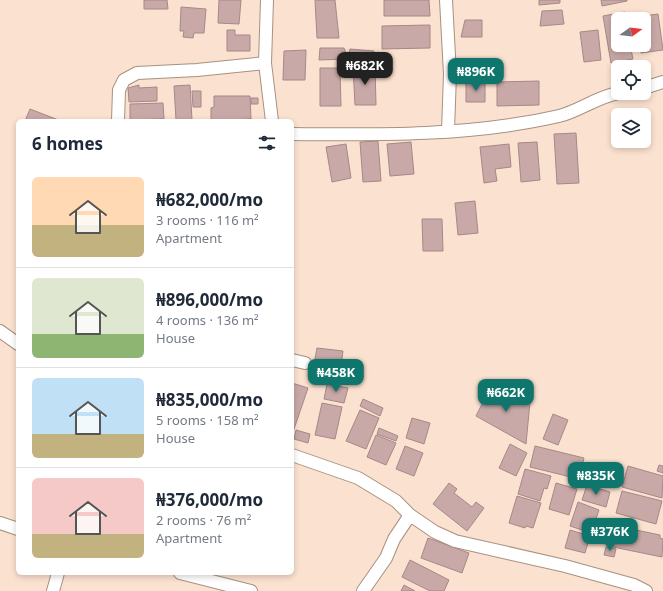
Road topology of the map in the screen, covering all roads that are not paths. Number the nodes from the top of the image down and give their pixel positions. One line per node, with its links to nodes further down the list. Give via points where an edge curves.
1 (267, 0): 3 (street)
2 (446, 0): 9 (street, via 450,74)
3 (265, 64): 7 (street, via 137,73 124,80 119,90); 8 (street)
4 (663, 82): 5 (street)
5 (651, 86)
6 (611, 95): 9 (street, via 569,114)
7 (118, 119)
8 (272, 119)
9 (448, 131): 10 (street)
10 (294, 134)
11 (0, 331): 12 (street)
12 (16, 343)
13 (294, 361): 14 (street)
14 (305, 364)
15 (294, 456): 16 (street, via 358,478 396,501)
16 (410, 515): 23 (street, via 394,539 386,558); 24 (street, via 435,532 455,540 565,566 634,585)
17 (0, 523): 18 (street)
18 (16, 528)
19 (57, 575): 21 (street)
20 (188, 575): 22 (street)
21 (53, 591)
22 (251, 591)
23 (363, 591)
24 (646, 591)

